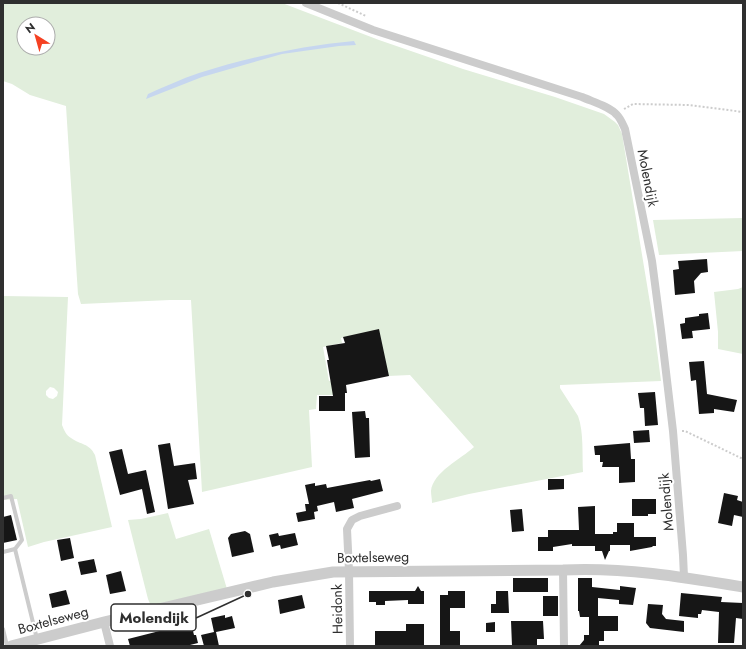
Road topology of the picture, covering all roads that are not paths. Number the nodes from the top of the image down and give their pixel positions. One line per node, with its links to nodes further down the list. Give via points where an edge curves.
1 (306, 3): 8 (street, Molendijk, via 373,30 582,97 616,114 625,130 652,261 673,432)
2 (3, 498): 4 (lane, via 11,496 22,540)
3 (397, 506): 7 (street, Heidonk, via 352,520 347,529)
4 (15, 549): 5 (lane); 12 (lane)
5 (3, 552)
6 (563, 570): 7 (street, Boxtelseweg); 8 (street, Boxtelseweg, via 630,571); 17 (street)
7 (349, 571): 10 (street, Boxtelseweg, via 273,582); 16 (street, Heidonk)
8 (684, 577): 9 (street, Boxtelseweg)
9 (743, 587)
10 (104, 622): 12 (street, Boxtelseweg); 15 (street)
11 (3, 629): 13 (lane)
12 (37, 640): 14 (street, Boxtelseweg)
13 (7, 646)
14 (11, 646)
15 (110, 646)
16 (350, 646)
17 (564, 646)

